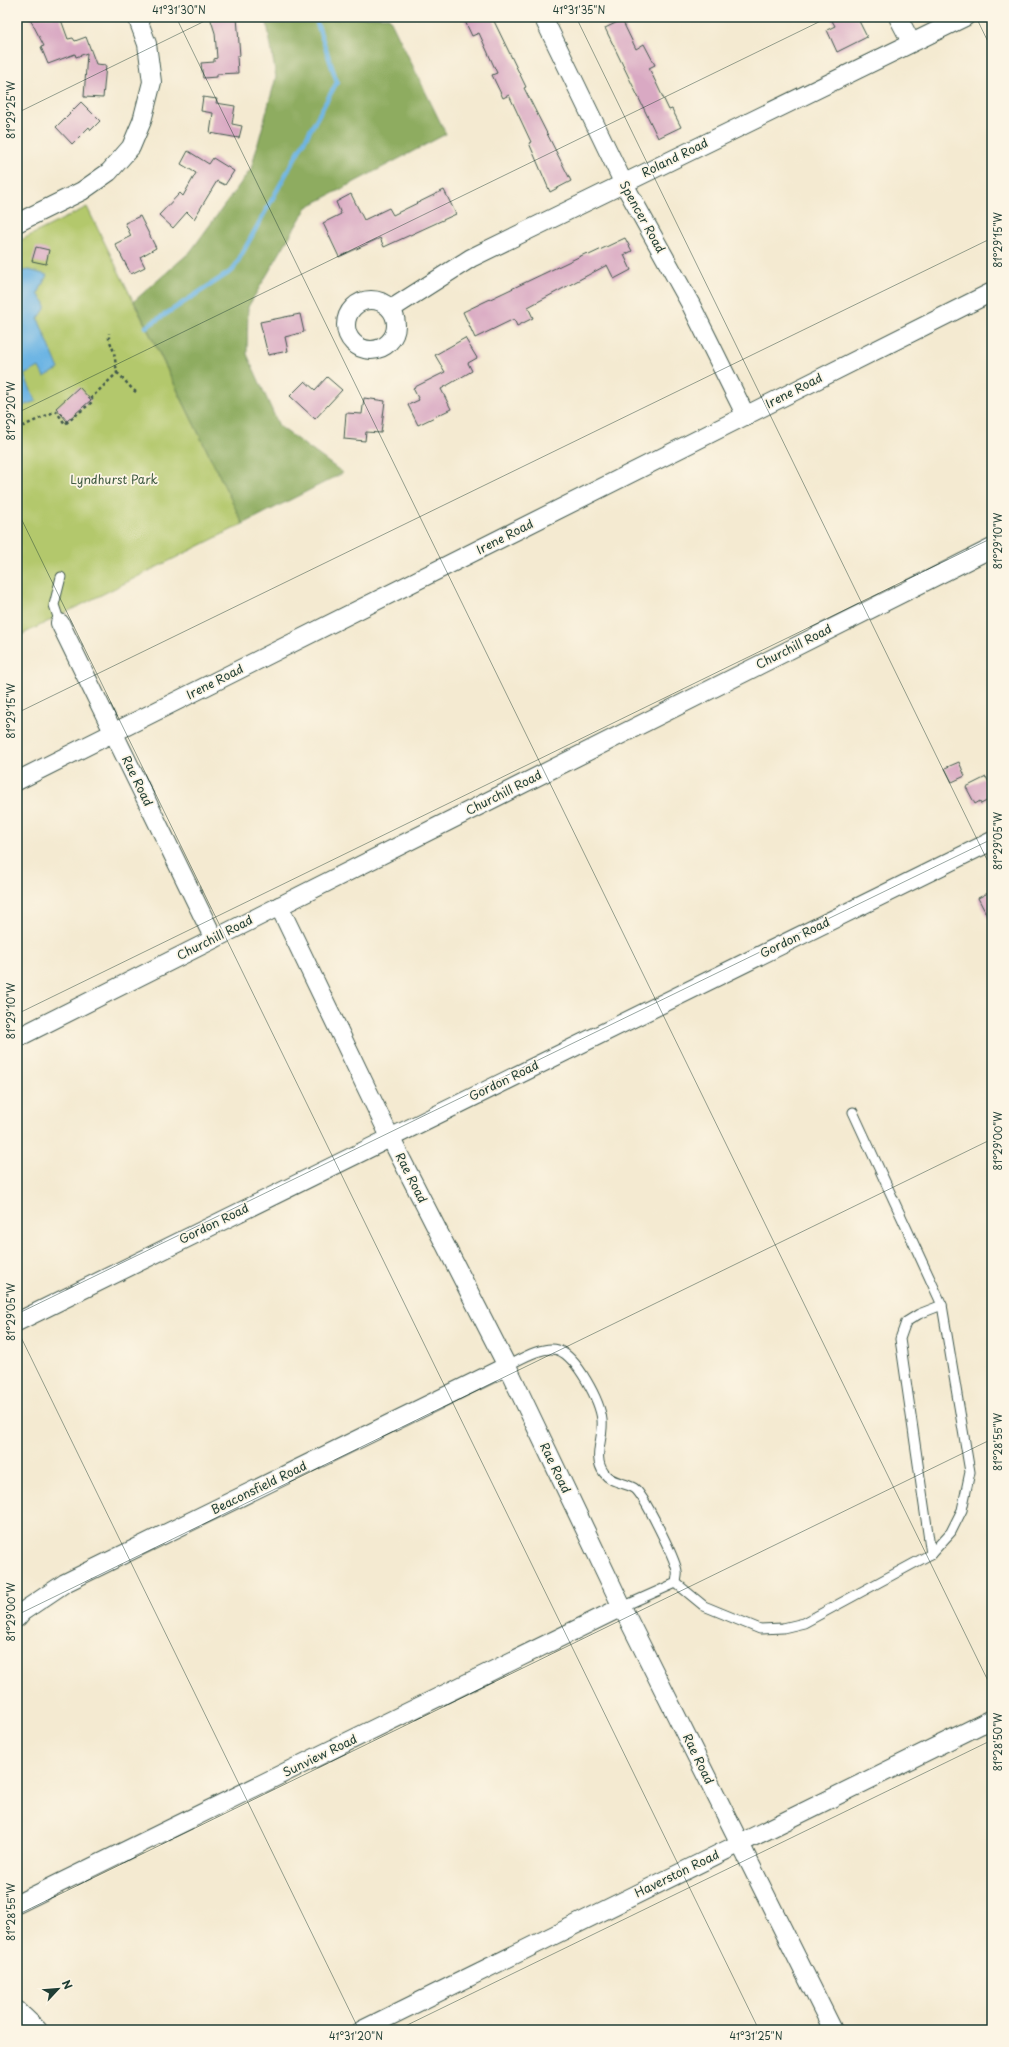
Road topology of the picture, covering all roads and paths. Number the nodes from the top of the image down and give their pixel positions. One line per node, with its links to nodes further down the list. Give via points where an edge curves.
1 (137, 17): 7 (street, via 147,44 152,82 142,122 131,147 109,172 82,191)
2 (543, 17): 6 (street, Spencer Road)
3 (898, 17): 5 (street)
4 (965, 17): 5 (street, Roland Road)
5 (911, 42): 6 (street, Roland Road)
6 (624, 184): 9 (street, Roland Road, via 471,258); 13 (street, Spencer Road, via 690,304)
7 (17, 223)
8 (992, 292): 13 (street, Irene Road)
9 (391, 309)
10 (110, 333): 11 (path)
11 (116, 373): 12 (path); 14 (path, via 92,397 92,402 65,424 56,411)
12 (136, 392)
13 (746, 416): 18 (street, Irene Road)
14 (17, 429)
15 (992, 548): 21 (street, Churchill Road)
16 (61, 577): 17 (lane, via 54,606)
17 (60, 623): 18 (street, Rae Road)
18 (113, 733): 19 (street, Irene Road); 22 (street, Rae Road)
19 (17, 781)
20 (992, 841): 25 (street, Gordon Road)
21 (279, 906): 22 (street, Churchill Road); 25 (street, Rae Road)
22 (214, 939): 23 (street, Churchill Road)
23 (17, 1038)
24 (853, 1112): 26 (lane)
25 (390, 1137): 27 (street, Gordon Road); 28 (street, Rae Road)
26 (942, 1305): 29 (lane, via 970,1472 962,1510 951,1532); 29 (lane, via 918,1314 906,1322 900,1339)
27 (17, 1322)
28 (506, 1366): 30 (lane, via 545,1350 558,1350 574,1362 594,1393 602,1420 597,1456 604,1474 617,1483 634,1488 644,1502 672,1557 678,1573); 31 (street, Rae Road); 32 (street, Beaconsfield Road, via 65,1583)
29 (931, 1554): 30 (lane, via 804,1623 783,1628 760,1629 718,1612 704,1606)
30 (676, 1583): 31 (lane)
31 (622, 1607): 34 (street, Rae Road); 35 (street, Sunview Road)
32 (17, 1618)
33 (992, 1720): 34 (street, Haverston Road)
34 (739, 1843): 38 (street, Haverston Road); 39 (street, Rae Road)
35 (17, 1904)
36 (17, 2010): 37 (street)
37 (38, 2030)
38 (362, 2030)
39 (833, 2030)

